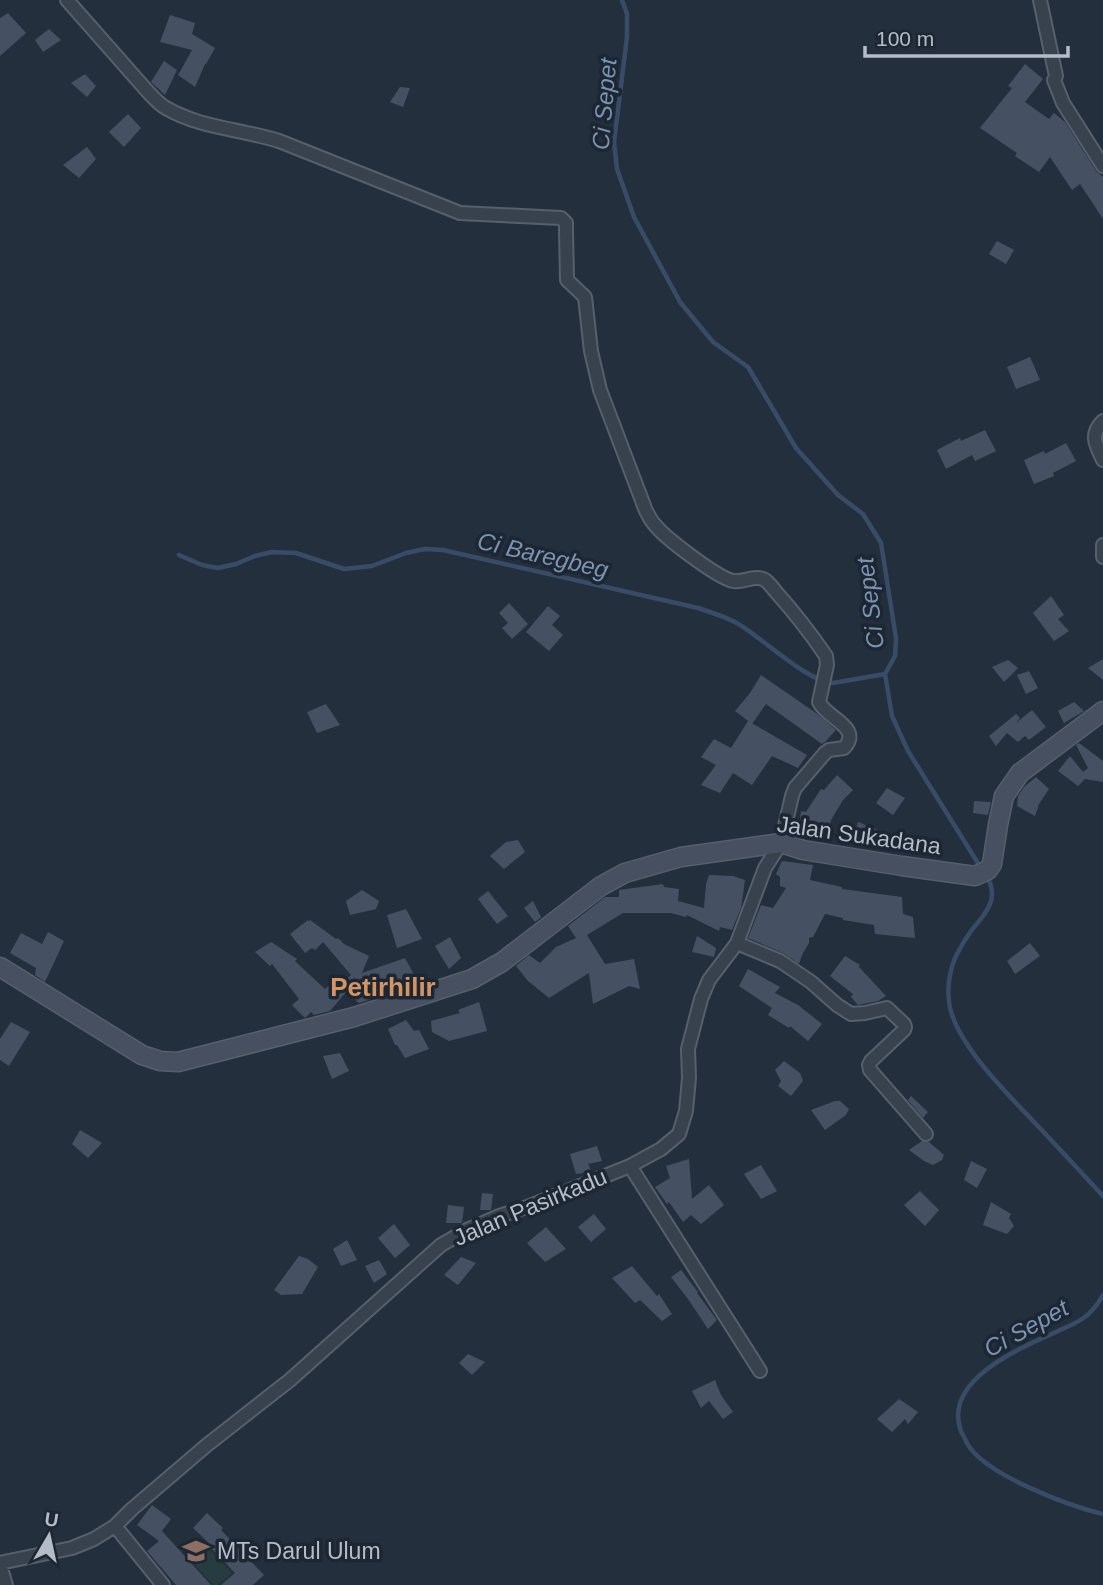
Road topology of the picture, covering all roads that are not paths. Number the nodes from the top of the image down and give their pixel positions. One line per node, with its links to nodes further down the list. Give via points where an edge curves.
1 (67, 0): 9 (street, Jalan Pasirkadu, via 163,107 191,120 279,141 460,213 561,218 566,223 567,280 585,297 600,390 646,512 665,536 697,561 732,581 766,581 826,656 820,707 848,729 850,741 844,748 825,753 795,788)
2 (1040, 0): 3 (street, via 1054,80 1063,103)
3 (1103, 166)
4 (1103, 421): 5 (street, via 1094,433)
5 (1103, 460)
6 (1103, 545): 7 (street)
7 (1103, 557)
8 (1103, 710): 9 (main road, Jalan Sukadana, via 1020,773 1004,796 995,855 982,873 902,866)
9 (781, 843): 10 (street, Jalan Pasirkadu, via 765,868); 11 (main road, Jalan Sukadana, via 681,857 625,873 472,979 354,1017 178,1062 142,1055)
10 (737, 943): 12 (street, via 779,961 851,1014 887,1008 904,1024 904,1030 869,1065); 13 (street, Jalan Pasirkadu, via 709,980 701,999 688,1049 687,1111 679,1134)
11 (0, 967)
12 (926, 1134)
13 (630, 1166): 14 (street); 15 (street, Jalan Pasirkadu, via 499,1216 441,1245 290,1380 197,1453)
14 (760, 1371)
15 (115, 1526): 16 (street, Jalan Pasirkadu, via 72,1548); 18 (street)
16 (0, 1564): 17 (street)
17 (6, 1585)
18 (163, 1585)

